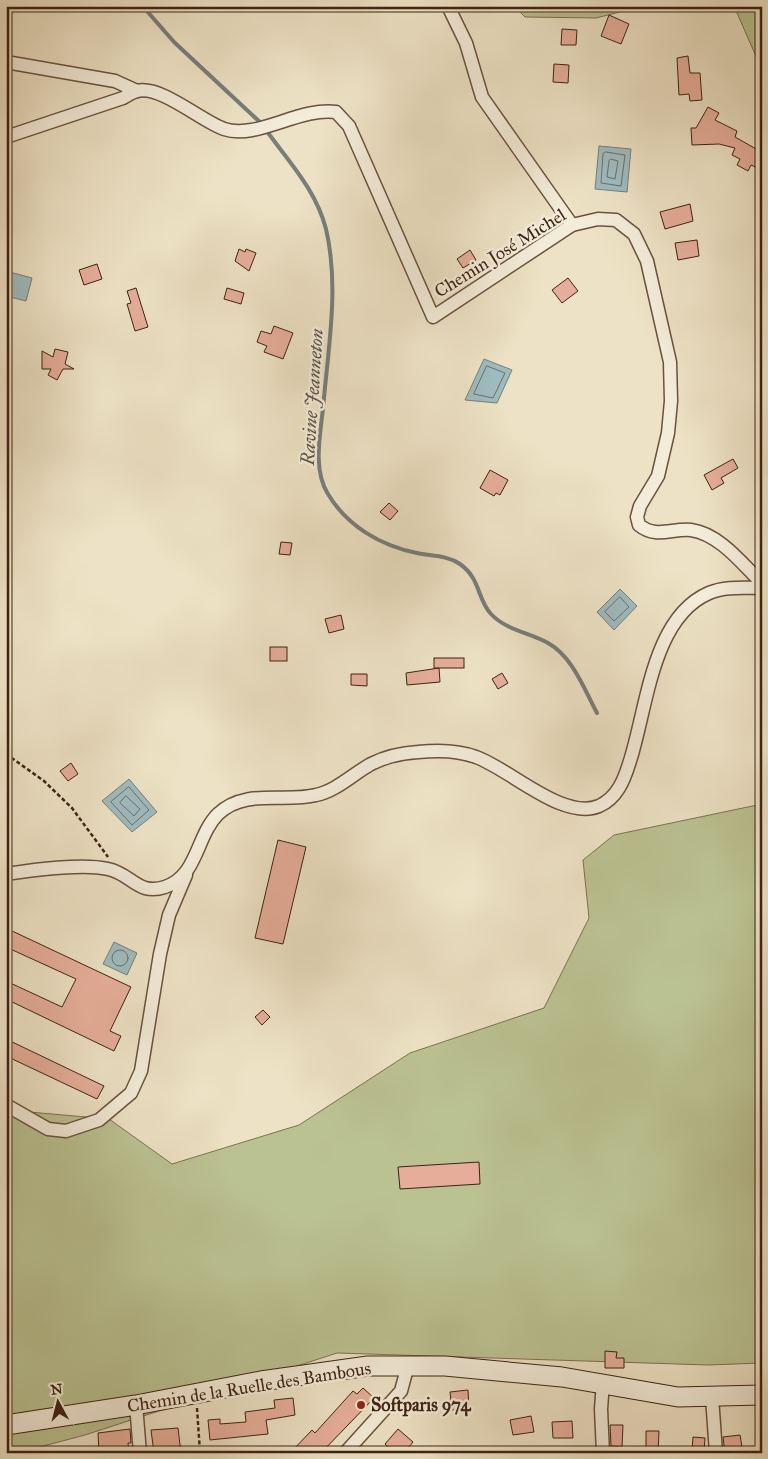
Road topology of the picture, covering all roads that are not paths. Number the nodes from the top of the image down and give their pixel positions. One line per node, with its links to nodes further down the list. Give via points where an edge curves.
1 (448, 6): 5 (street, via 466,43 482,97)
2 (6, 62): 3 (street, Chemin José Michel, via 115,81)
3 (138, 91): 4 (street); 5 (street, Chemin José Michel, via 153,92 167,98 224,129 247,131 321,111 336,112 349,126 433,317)
4 (6, 137)
5 (572, 225): 6 (street, Chemin José Michel, via 598,219 616,220 634,234 647,261 670,362 668,433 658,476 640,506 639,525 654,533 692,530 706,536 730,552)
6 (762, 583)
7 (762, 588): 9 (street, via 728,588 710,593 692,602 679,615 657,658 637,741 622,784 599,806 572,808 552,800 491,763 455,751 405,754 372,764 323,793 305,797 263,797 238,802 227,808 208,827)
8 (6, 874): 9 (street, via 89,867 110,869 150,890 174,884)
9 (186, 874): 10 (street, via 169,915 141,1071 131,1093 99,1120 66,1131 48,1129)
10 (6, 1105)
11 (408, 1365): 12 (street, Chemin de la Ruelle des Bambous); 15 (street, Chemin de la Ruelle des Bambous, via 333,1370); 18 (street, via 401,1391)
12 (603, 1382): 14 (street, Chemin de la Ruelle des Bambous, via 678,1396); 19 (street)
13 (762, 1395): 14 (street, Chemin de la Ruelle des Bambous)
14 (712, 1397): 20 (street)
15 (136, 1405): 16 (street, Chemin de la Ruelle des Bambous); 17 (street)
16 (6, 1425)
17 (140, 1453)
18 (345, 1453)
19 (603, 1453)
20 (716, 1453)

